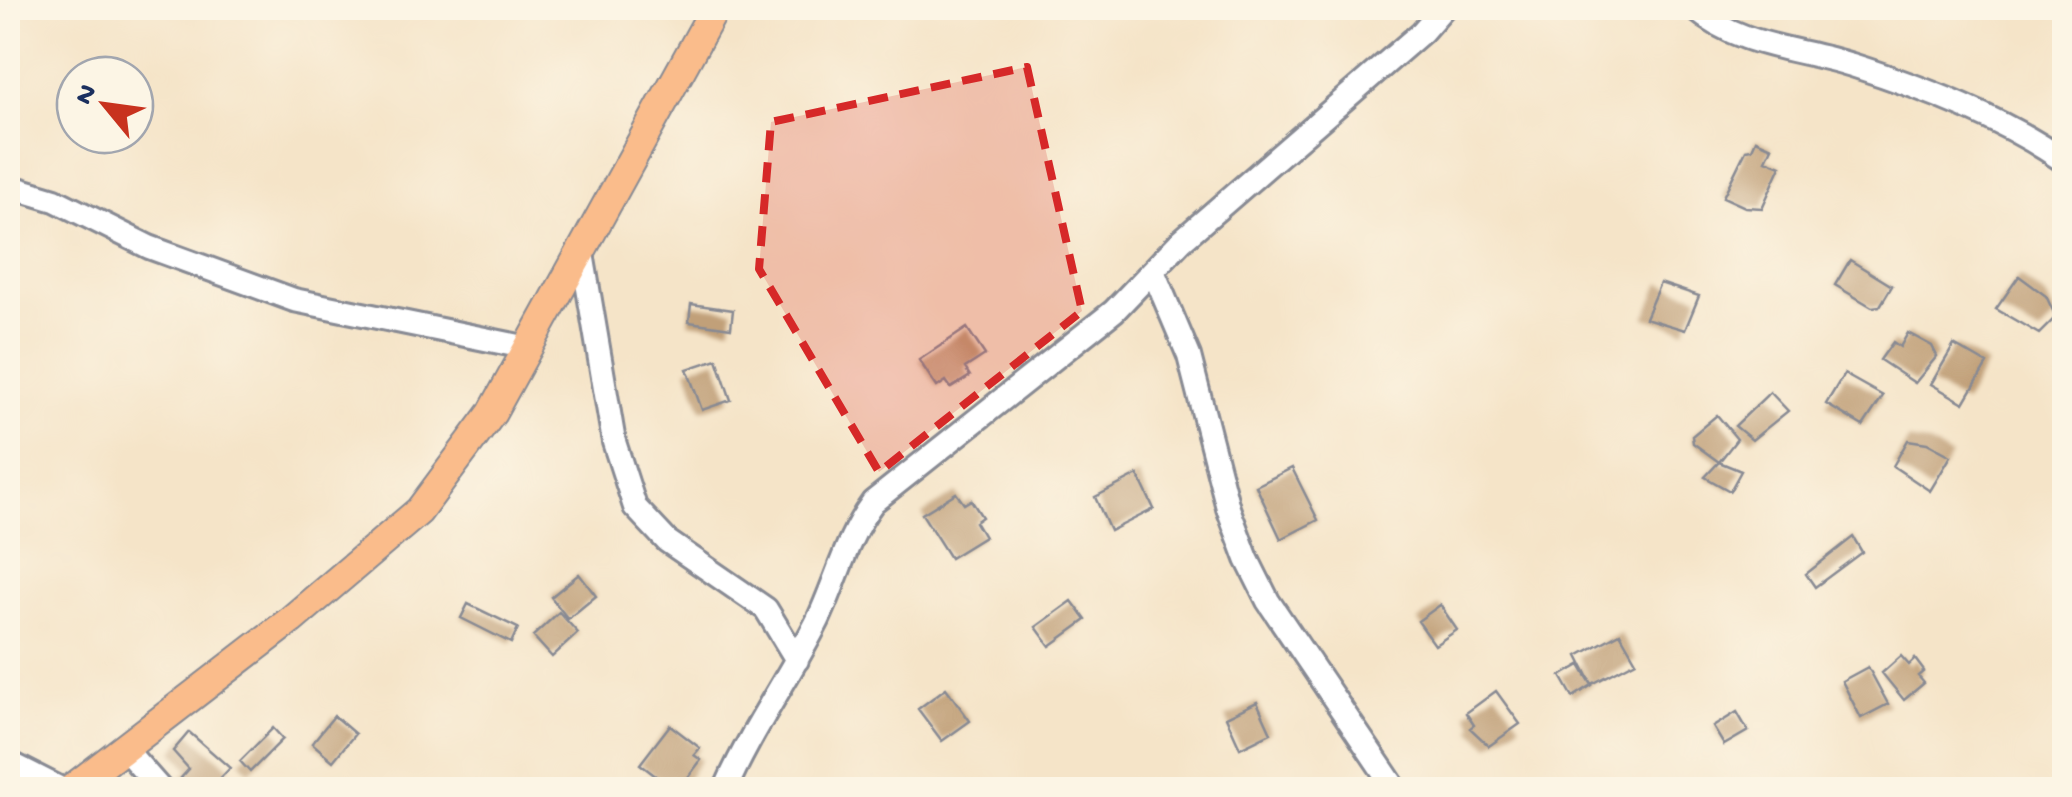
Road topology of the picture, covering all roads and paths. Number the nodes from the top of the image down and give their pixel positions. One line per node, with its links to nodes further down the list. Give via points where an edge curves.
1 (715, 8): 6 (main road)
2 (1443, 8): 7 (street)
3 (1694, 8): 4 (street, via 1750,42 1849,64 1923,91)
4 (2064, 161)
5 (8, 186): 8 (street, via 294,300)
6 (582, 253): 8 (main road); 9 (street, via 614,442 635,507 667,541 766,609)
7 (1152, 271): 9 (street, via 1114,311 873,502 855,526); 15 (street, via 1188,356 1247,559 1268,601)
8 (529, 348): 10 (main road, via 492,413 419,512)
9 (797, 660): 14 (street)
10 (124, 748): 12 (main road); 13 (street)
11 (8, 762): 12 (street)
12 (67, 790)
13 (162, 790)
14 (725, 790)
15 (1396, 790)

